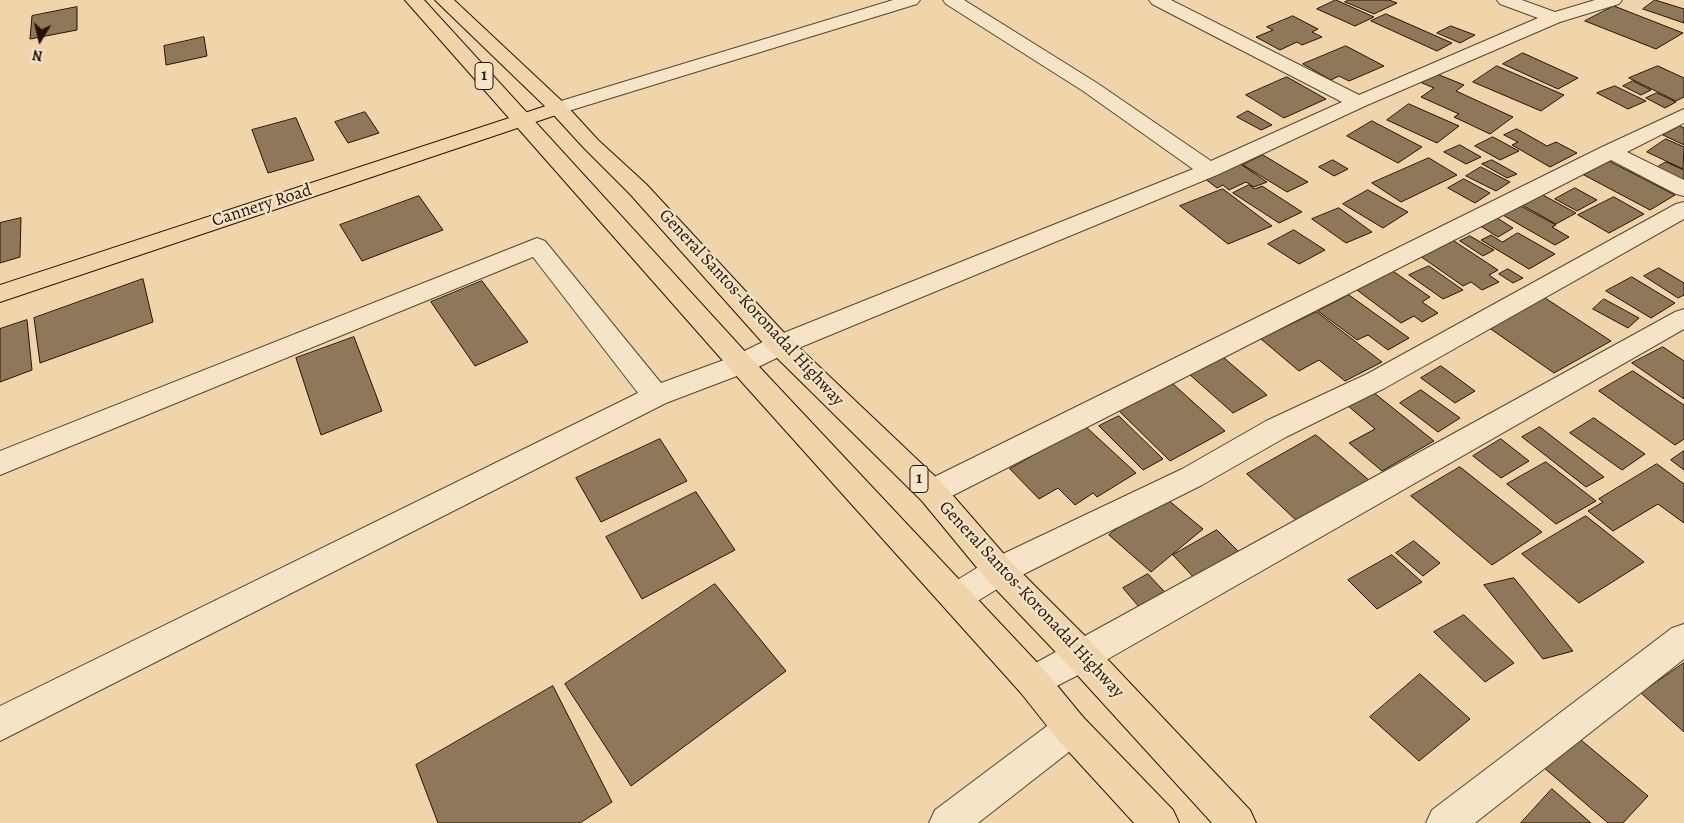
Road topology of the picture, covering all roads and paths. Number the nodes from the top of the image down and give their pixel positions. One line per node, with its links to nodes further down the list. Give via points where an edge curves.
1 (414, 0): 12 (main road, 1)
2 (444, 0): 10 (main road, 1)
3 (911, 0): 10 (street, via 852,11)
4 (952, 0): 14 (street, via 1090,87)
5 (1158, 0): 9 (street)
6 (1506, 0): 8 (street)
7 (1613, 0): 8 (street)
8 (1554, 18): 9 (street)
9 (1358, 102): 14 (street)
10 (558, 108): 12 (main road, Cannery Road); 19 (main road, General Santos-Koronadal Highway / 1, via 644,195)
11 (1684, 115): 13 (street)
12 (524, 118): 17 (main road, Cannery Road); 20 (main road, 1)
13 (1609, 151): 15 (street); 23 (street)
14 (1209, 170): 19 (street)
15 (1684, 189)
16 (1684, 209): 24 (street, via 1376,381 1276,429 1192,477)
17 (0, 294)
18 (1684, 318): 27 (street)
19 (780, 344): 20 (street); 23 (main road, General Santos-Koronadal Highway / 1)
20 (741, 364): 21 (street); 25 (main road, 1)
21 (656, 396): 22 (street, via 537,246); 29 (street)
22 (0, 463)
23 (932, 492): 24 (main road, General Santos-Koronadal Highway / 1)
24 (999, 571): 25 (street); 27 (main road, General Santos-Koronadal Highway / 1)
25 (957, 597): 28 (main road, 1)
26 (1684, 639): 34 (street)
27 (1082, 656): 28 (street); 33 (main road, General Santos-Koronadal Highway / 1)
28 (1033, 682): 30 (main road, 1)
29 (0, 724)
30 (1071, 729): 31 (street); 32 (main road, 1)
31 (948, 823)
32 (1160, 823)
33 (1237, 823)
34 (1444, 823)

